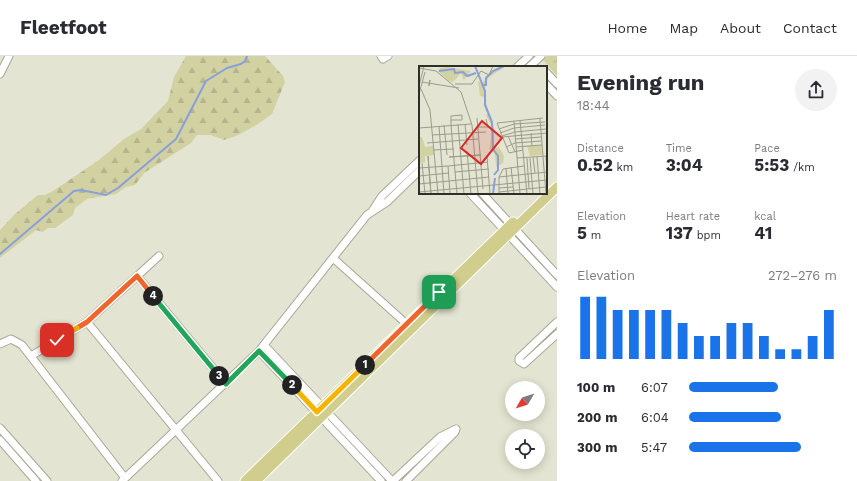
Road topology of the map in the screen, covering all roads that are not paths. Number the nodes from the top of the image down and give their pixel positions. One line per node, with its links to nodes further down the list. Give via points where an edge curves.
1 (9, 56): 5 (street)
2 (382, 56): 3 (street, via 383,59)
3 (388, 56)
4 (530, 58): 6 (street); 7 (street)
5 (2, 62): 8 (street)
6 (519, 66)
7 (540, 66)
8 (0, 72)
9 (547, 73): 10 (street)
10 (557, 84)
11 (547, 85): 12 (street)
12 (557, 96)
13 (419, 161): 18 (street)
14 (419, 171): 18 (street)
15 (557, 179): 17 (main road)
16 (557, 187): 22 (main road)
17 (547, 189)
18 (390, 194): 24 (street, via 384,205 373,210 351,233)
19 (471, 194): 22 (street)
20 (483, 194): 22 (street)
21 (542, 194): 22 (main road)
22 (510, 229): 25 (street); 27 (street); 30 (main road)
23 (159, 256): 26 (street)
24 (333, 258): 30 (street); 33 (street)
25 (557, 275)
26 (137, 276): 28 (street); 36 (street)
27 (557, 287)
28 (87, 322): 35 (street); 39 (street)
29 (557, 322): 31 (street, via 519,358 519,361 524,364)
30 (409, 326): 37 (main road)
31 (557, 334)
32 (0, 344): 35 (street, via 9,339 14,340)
33 (264, 344): 34 (street); 37 (street)
34 (259, 351): 36 (street); 37 (street)
35 (31, 356): 41 (street)
36 (226, 384): 39 (street)
37 (323, 411): 45 (main road); 46 (main road); 47 (street); 48 (street)
38 (0, 428): 43 (street)
39 (176, 430): 41 (street); 44 (street)
40 (0, 440): 42 (street)
41 (124, 480)
42 (36, 481)
43 (47, 481)
44 (218, 481)
45 (245, 481)
46 (256, 481)
47 (381, 481)
48 (393, 481): 49 (street, via 440,437 456,429)
49 (406, 481)

